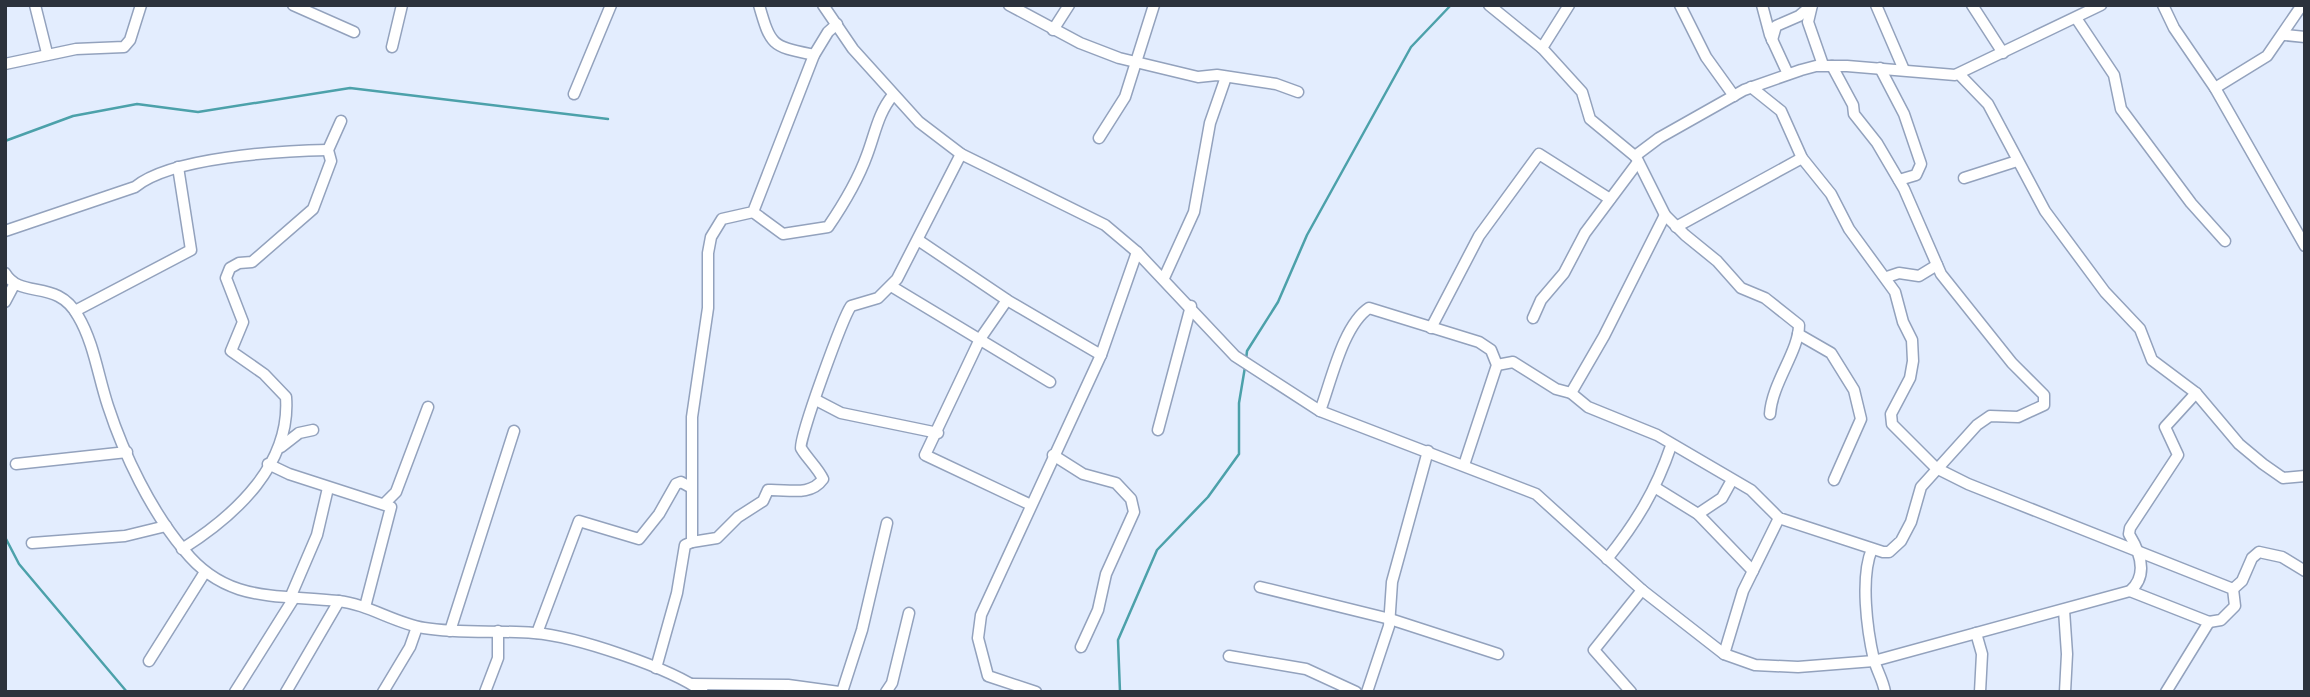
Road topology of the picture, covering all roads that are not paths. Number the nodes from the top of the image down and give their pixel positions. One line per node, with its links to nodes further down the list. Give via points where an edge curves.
1 (35, 5): 31 (street)
2 (141, 5): 31 (street, via 124,47)
3 (293, 5): 25 (street)
4 (402, 5): 29 (street)
5 (611, 5): 45 (street)
6 (759, 5): 33 (street, via 772,41)
7 (823, 5): 23 (street)
8 (1009, 5): 24 (street)
9 (1069, 5): 24 (street)
10 (1154, 5): 34 (street)
11 (1489, 5): 30 (street)
12 (1569, 5): 30 (street)
13 (1680, 5): 47 (street, via 1706,57)
14 (1762, 5): 28 (street)
15 (1812, 5): 28 (street, via 1776,26); 36 (street, via 1808,22)
16 (1876, 5): 38 (street)
17 (1972, 5): 32 (street)
18 (2073, 5): 22 (street)
19 (2101, 5): 22 (street)
20 (2163, 5): 43 (street)
21 (2302, 5): 26 (street)
22 (2078, 17): 32 (street); 64 (street, via 2114,75 2121,109)
23 (837, 24): 33 (street); 46 (street)
24 (1053, 30): 34 (street, via 1104,54)
25 (354, 32)
26 (2284, 35): 27 (street); 43 (street, via 2258,64)
27 (2305, 37)
28 (1772, 40): 39 (street)
29 (392, 47)
30 (1542, 48): 53 (street, via 1582,92 1590,118)
31 (47, 53): 35 (street)
32 (2003, 53): 40 (street)
33 (814, 55): 59 (street)
34 (1136, 62): 41 (street, via 1198,77); 49 (street, via 1125,97)
35 (5, 64)
36 (1828, 66): 37 (street); 39 (street); 57 (street)
37 (1880, 68): 38 (street); 57 (street, via 1905,114 1921,164 1916,175)
38 (1904, 70): 40 (street)
39 (1788, 74): 42 (street)
40 (1959, 74): 54 (street, via 1988,104)
41 (1226, 76): 44 (street); 69 (street, via 1210,123 1194,212)
42 (1751, 87): 47 (street); 52 (street, via 1781,111)
43 (2215, 88): 65 (street)
44 (1298, 92)
45 (575, 94)
46 (893, 95): 51 (street); 59 (street, via 844,204 828,227 783,233)
47 (1734, 96): 53 (street, via 1659,138)
48 (341, 121): 50 (street)
49 (1099, 138)
50 (328, 150): 55 (street); 95 (street, via 331,161 313,209 252,262 230,268 226,278 243,322 231,351 264,374 286,397)
51 (961, 154): 63 (street); 66 (street, via 1105,225)
52 (1802, 158): 61 (street); 70 (street)
53 (1637, 159): 58 (street); 60 (street)
54 (2017, 162): 56 (street); 85 (street, via 2062,235 2140,330 2152,360)
55 (178, 167): 62 (street, via 149,176 135,187); 76 (street, via 191,250)
56 (1964, 178)
57 (1899, 180): 67 (street)
58 (1610, 199): 77 (street); 78 (street, via 1539,154 1479,236)
59 (753, 212): 106 (street, via 722,219 711,237 708,308 692,417)
60 (1665, 215): 61 (street); 84 (street)
61 (1676, 227): 79 (street, via 1741,288 1765,298 1798,323)
62 (5, 232)
63 (918, 240): 72 (street); 73 (street)
64 (2224, 241)
65 (2305, 246)
66 (1137, 252): 69 (street); 81 (street)
67 (1937, 265): 70 (street, via 1919,276 1899,273); 102 (street, via 1976,320 2044,396 2044,405 2018,417 1990,416)
68 (5, 273): 71 (street)
69 (1164, 278): 75 (street)
70 (1887, 278): 102 (street, via 1913,352 1910,379 1891,420)
71 (14, 285): 74 (street); 76 (street, via 61,296)
72 (891, 286): 80 (street); 86 (street, via 878,298 849,309)
73 (1007, 300): 80 (street); 81 (street)
74 (5, 302)
75 (1191, 306): 88 (street, via 1235,356); 91 (street)
76 (75, 311): 97 (street)
77 (1533, 318)
78 (1431, 328): 82 (street, via 1486,345); 88 (street, via 1375,307 1361,314 1350,330)
79 (1798, 334): 89 (street, via 1771,399); 104 (street, via 1831,354 1854,390 1861,419)
80 (980, 339): 83 (street); 93 (street)
81 (1101, 355): 98 (street)
82 (1497, 365): 84 (street, via 1513,362 1556,389); 101 (street)
83 (1050, 382)
84 (1571, 393): 94 (street, via 1588,407 1657,435)
85 (2196, 393): 103 (street, via 2239,444 2263,464 2283,478); 119 (street, via 2165,427 2178,455 2130,528)
86 (816, 400): 93 (street, via 841,413); 116 (street, via 803,428 801,447 823,479 818,485 809,491 768,490 763,501 717,538)
87 (428, 407): 109 (street, via 396,492)
88 (1320, 411): 96 (street)
89 (1770, 414)
90 (313, 430): 95 (street, via 299,433)
91 (1158, 430)
92 (514, 431): 136 (street)
93 (938, 433): 110 (street, via 927,448 928,459)
94 (1671, 446): 105 (street); 108 (street)
95 (281, 447): 100 (street)
96 (1428, 451): 101 (street); 133 (street, via 1392,582)
97 (127, 452): 99 (street); 114 (street)
98 (1053, 455): 110 (street); 140 (street, via 1083,474 1116,483 1131,499 1134,512 1106,573 1098,610)
99 (16, 464)
100 (268, 464): 107 (street); 117 (street, via 233,511)
101 (1464, 465): 120 (street, via 1536,494)
102 (1936, 468): 118 (street, via 1921,487 1900,541 1889,552); 119 (street)
103 (2305, 476)
104 (1834, 480)
105 (1732, 481): 111 (street, via 1722,498); 112 (street, via 1763,500)
106 (690, 487): 116 (street); 138 (street, via 676,484 639,539 579,521)
107 (328, 488): 109 (street); 128 (street, via 317,534)
108 (1656, 488): 111 (street); 120 (street)
109 (386, 503): 130 (street, via 391,514)
110 (1031, 505): 155 (street, via 981,615 978,638 988,676)
111 (1698, 514): 121 (street)
112 (1779, 518): 118 (street); 121 (street)
113 (887, 523): 153 (street, via 862,630)
114 (166, 526): 115 (street, via 125,536); 117 (street)
115 (32, 542)
116 (692, 542): 146 (street, via 685,545)
117 (182, 549): 122 (street)
118 (1872, 549): 145 (street, via 1864,585)
119 (2140, 552): 125 (street); 127 (street, via 2138,579)
120 (1607, 559): 126 (street)
121 (1753, 571): 142 (street)
122 (205, 572): 128 (street, via 250,594); 144 (street)
123 (2305, 572): 125 (street, via 2282,557 2259,552)
124 (1260, 587): 133 (street)
125 (2233, 589): 134 (street, via 2235,606)
126 (1642, 590): 142 (street); 158 (street, via 1594,650)
127 (2130, 592): 131 (street); 134 (street)
128 (292, 598): 129 (street); 148 (street)
129 (339, 601): 130 (street); 149 (street)
130 (365, 607): 135 (street)
131 (2064, 610): 139 (street); 161 (street)
132 (909, 613): 154 (street)
133 (1390, 619): 141 (street); 157 (street)
134 (2209, 622): 162 (street)
135 (417, 626): 136 (street); 150 (street)
136 (450, 631): 137 (street)
137 (498, 631): 138 (street); 151 (street, via 498,657)
138 (537, 633): 146 (street)
139 (1976, 634): 145 (street); 160 (street, via 1982,654)
140 (1081, 646)
141 (1498, 654)
142 (1724, 654): 145 (street, via 1755,665)
143 (1229, 656): 156 (street, via 1299,667)
144 (149, 661)
145 (1874, 661): 159 (street)
146 (656, 668): 147 (street)
147 (691, 684): 152 (street); 153 (street, via 788,685)
148 (235, 692)
149 (286, 692)
150 (383, 692)
151 (485, 692)
152 (703, 692)
153 (840, 692)
154 (886, 692)
155 (1035, 692)
156 (1356, 692)
157 (1367, 692)
158 (1631, 692)
159 (1885, 692)
160 (1980, 692)
161 (2065, 692)
162 (2166, 692)

